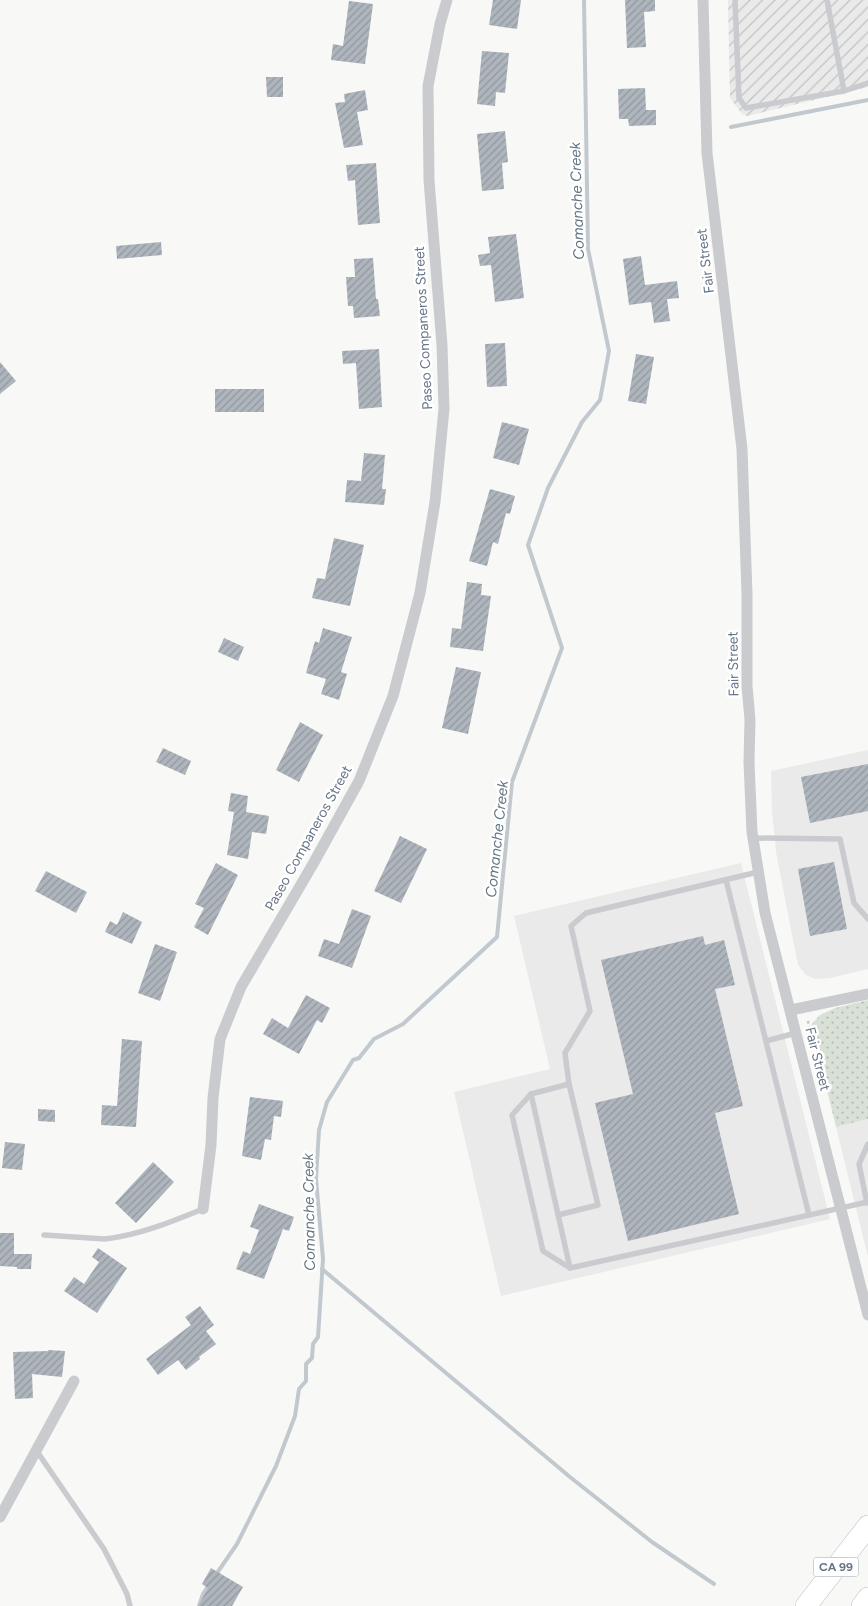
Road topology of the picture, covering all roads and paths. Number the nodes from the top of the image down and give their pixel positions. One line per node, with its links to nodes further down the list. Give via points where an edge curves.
1 (447, 0): 22 (street, Paseo Companeros Street, via 428,86 429,180 444,409 436,502 420,593 393,696 359,781 241,987 220,1039)
2 (704, 0): 7 (street, Fair Street, via 707,153 742,449)
3 (736, 0): 6 (lane, via 739,98 746,108)
4 (827, 0): 6 (lane)
5 (868, 84): 6 (lane)
6 (844, 91)
7 (753, 838): 8 (street, Fair Street); 10 (lane, via 840,839 854,903)
8 (758, 872): 9 (lane); 12 (street, Fair Street, via 781,981)
9 (726, 880): 16 (lane); 17 (lane, via 586,914 571,926 590,1011 565,1052)
10 (868, 919)
11 (868, 994): 12 (street)
12 (791, 1010): 14 (street, Fair Street)
13 (808, 1020): 15 (path)
14 (796, 1032): 16 (lane); 21 (street, Fair Street)
15 (810, 1034)
16 (766, 1040): 24 (lane)
17 (569, 1084): 18 (lane); 23 (lane, via 598,1205)
18 (531, 1094): 23 (lane); 26 (lane, via 512,1115 543,1251)
19 (868, 1144): 20 (lane, via 859,1164)
20 (867, 1203): 21 (lane)
21 (840, 1208): 24 (lane); 27 (street, Fair Street)
22 (203, 1209): 25 (lane, via 163,1225 112,1238)
23 (558, 1215): 26 (lane)
24 (809, 1215): 26 (lane)
25 (44, 1235)
26 (570, 1268)
27 (868, 1315)
28 (74, 1381): 29 (street)
29 (36, 1450): 30 (street); 33 (lane, via 104,1549)
30 (0, 1517)
31 (867, 1527): 34 (highway, CA 99)
32 (868, 1598): 35 (highway)
33 (130, 1606)
34 (806, 1606)
35 (862, 1606)

